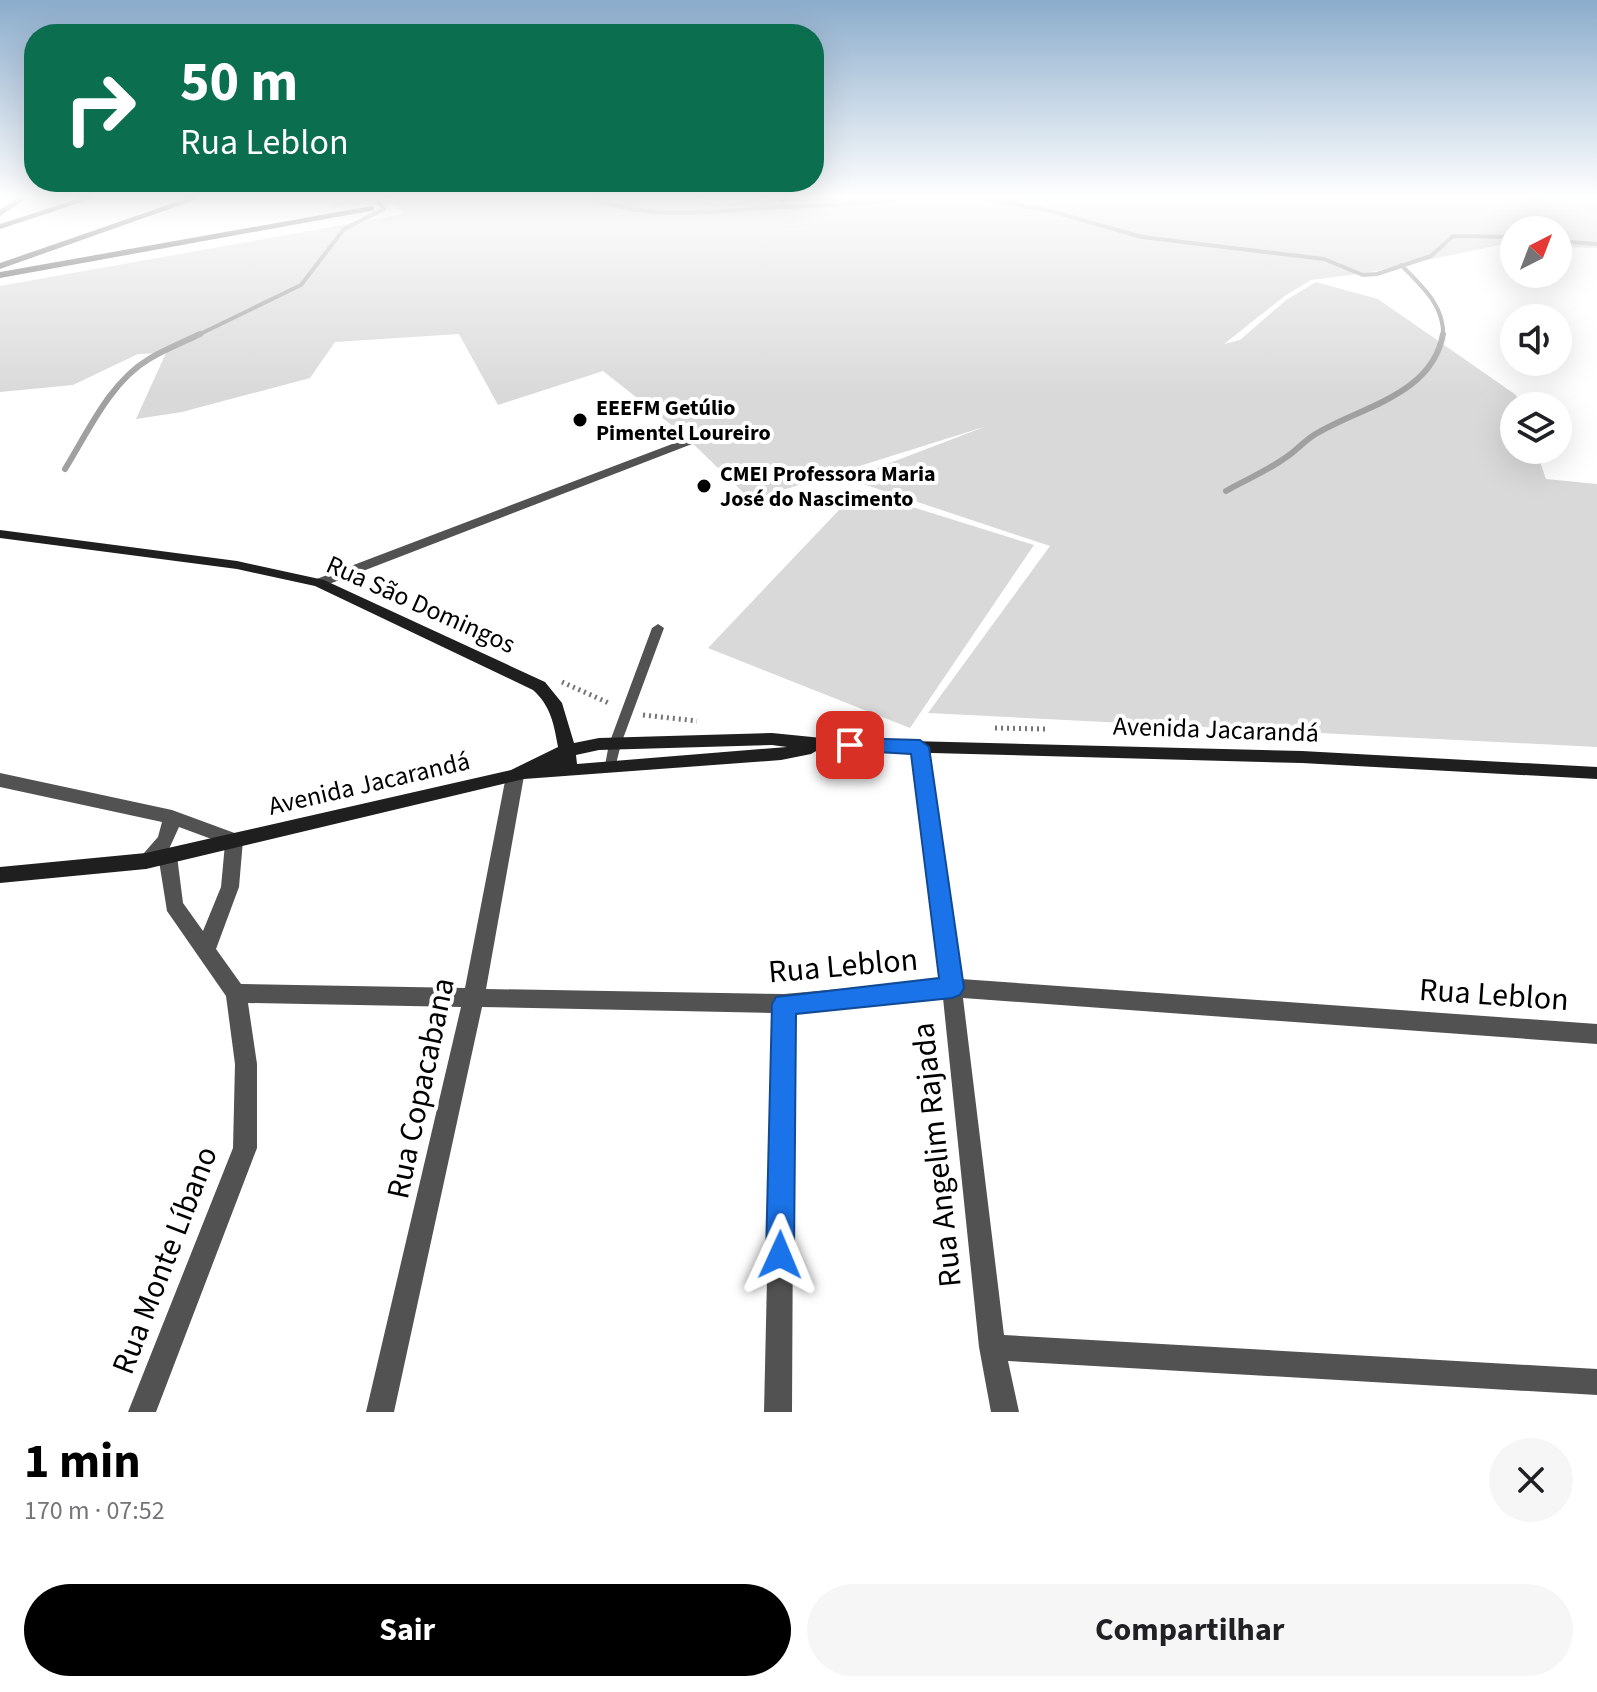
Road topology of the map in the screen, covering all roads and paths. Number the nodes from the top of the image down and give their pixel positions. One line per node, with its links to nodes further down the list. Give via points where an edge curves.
1 (73, 262): 2 (street)
2 (0, 275)
3 (688, 442): 5 (street)
4 (0, 534): 5 (main road, Rua São Domingos, via 237,565)
5 (319, 583): 16 (main road, Rua São Domingos, via 539,686 552,696 563,724)
6 (658, 628): 13 (lane)
7 (555, 679): 8 (path)
8 (621, 708)
9 (633, 712): 10 (path)
10 (700, 721)
11 (985, 728): 12 (path)
12 (1046, 730)
13 (615, 744): 14 (main road, Avenida Jacarandá, via 772,739); 16 (main road, Avenida Jacarandá); 17 (lane)
14 (832, 745): 15 (main road, Avenida Jacarandá); 17 (main road, Avenida Jacarandá, via 781,754)
15 (920, 747): 18 (main road, Avenida Jacarandá, via 1287,757); 27 (street, Rua Angelim Rajada)
16 (568, 760): 17 (main road, Avenida Jacarandá); 19 (main road, Avenida Jacarandá)
17 (611, 765)
18 (1597, 773)
19 (515, 776): 22 (main road, Avenida Jacarandá); 29 (street, Rua Copacabana)
20 (0, 780): 21 (street)
21 (172, 817): 22 (street); 24 (street, via 160,851)
22 (234, 840): 23 (main road); 26 (street, via 230,887)
23 (168, 856): 24 (main road); 26 (street, Rua Monte Líbano, via 174,905)
24 (146, 861): 25 (main road)
25 (0, 875)
26 (206, 949): 28 (street, Rua Monte Líbano)
27 (952, 988): 30 (street, Rua Leblon); 31 (street, Rua Leblon); 32 (street, Rua Angelim Rajada)
28 (236, 993): 29 (street, Rua Leblon); 34 (street, Rua Monte Líbano, via 246,1064 245,1148)
29 (474, 997): 30 (street, Rua Leblon); 35 (street, Rua Copacabana)
30 (784, 1004): 36 (street)
31 (1597, 1034)
32 (992, 1347): 33 (street); 37 (street, Rua Angelim Rajada)
33 (1597, 1382)
34 (142, 1412)
35 (380, 1412)
36 (778, 1412)
37 (1005, 1412)

